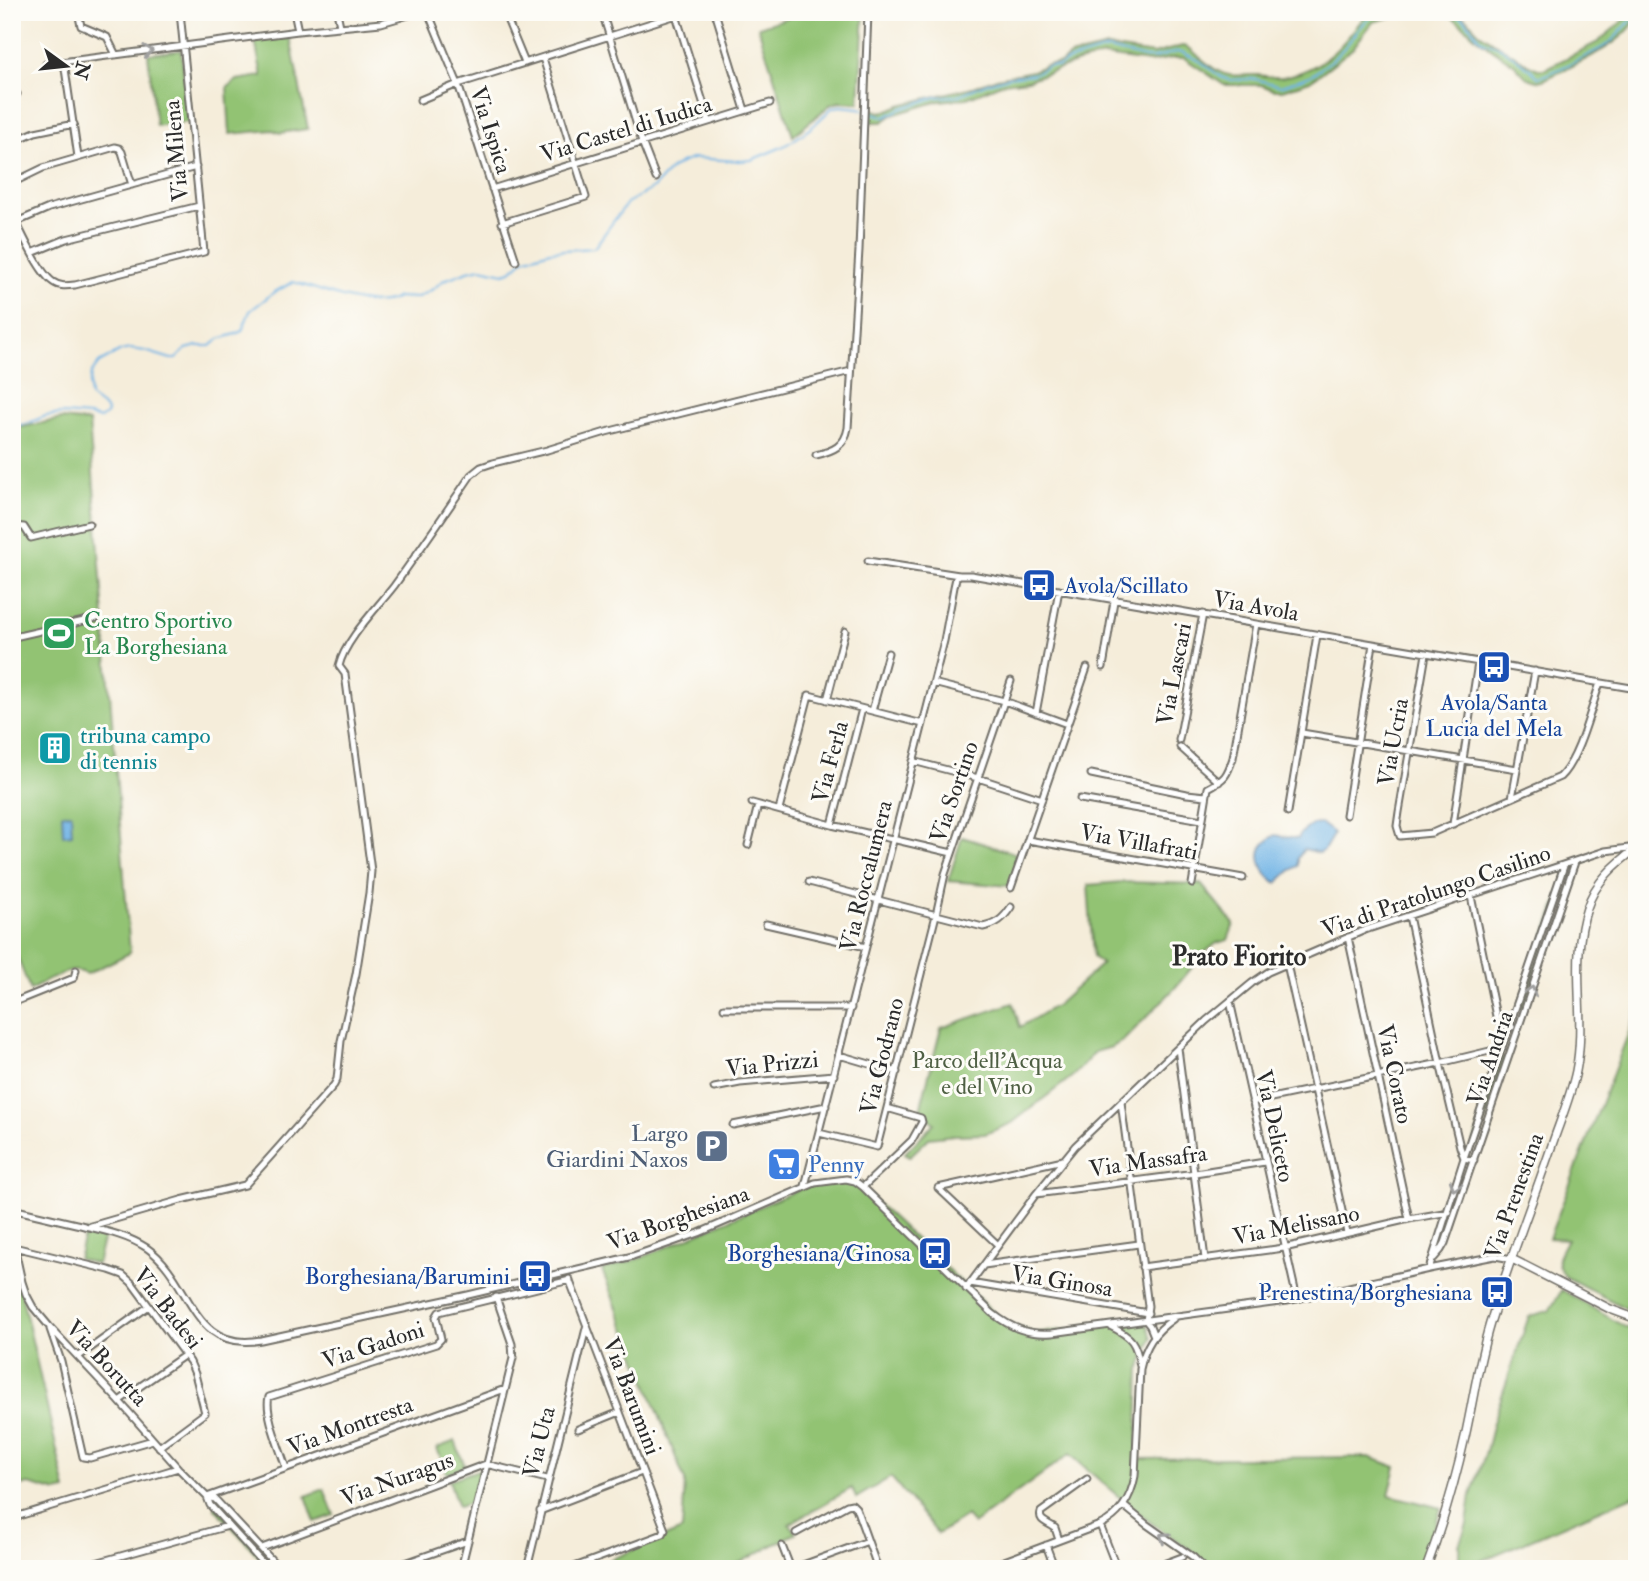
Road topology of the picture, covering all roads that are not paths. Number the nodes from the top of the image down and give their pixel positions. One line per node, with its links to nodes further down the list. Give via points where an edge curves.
1 (78, 12): 17 (street, via 81,26 107,37)
2 (180, 12): 16 (street, Via Milena)
3 (294, 12): 14 (street)
4 (337, 12): 13 (street)
5 (419, 12): 13 (street, via 385,22)
6 (428, 12): 22 (street, Via Ispica)
7 (503, 12): 20 (street)
8 (602, 12): 15 (street)
9 (686, 12): 12 (street)
10 (715, 12): 25 (street)
11 (868, 12): 43 (street)
12 (676, 15): 15 (street); 26 (street)
13 (340, 26): 14 (street)
14 (298, 31): 16 (street)
15 (610, 37): 18 (street); 29 (street)
16 (184, 47): 17 (street, one-way to 16); 32 (street, Via Milena)
17 (116, 55): 19 (street)
18 (543, 58): 20 (street); 31 (street)
19 (64, 62): 21 (street); 27 (street)
20 (526, 63): 22 (street)
21 (46, 64)
22 (458, 84): 23 (street); 36 (street, Via Ispica)
23 (420, 100)
24 (770, 103): 25 (street, Via Castel di Iudica)
25 (745, 110): 26 (street, Via Castel di Iudica)
26 (709, 121): 29 (street, Via Castel di Iudica)
27 (74, 124): 28 (street); 30 (street)
28 (12, 142)
29 (642, 142): 31 (street, Via Castel di Iudica); 33 (street)
30 (78, 157): 34 (street); 35 (street, via 119,148)
31 (575, 164): 36 (street, Via Castel di Iudica); 40 (street, via 586,197)
32 (196, 167): 35 (street); 37 (street, Via Milena)
33 (656, 178)
34 (12, 183)
35 (132, 185): 39 (street, via 48,208)
36 (492, 189): 40 (street, Via Ispica)
37 (199, 206): 41 (street, via 66,239); 41 (street, Via Milena, via 204,252 67,286 49,279)
38 (12, 213): 39 (street)
39 (14, 223): 41 (street)
40 (502, 223): 42 (street, Via Ispica)
41 (32, 253)
42 (516, 261)
43 (851, 372): 44 (street, via 846,438 832,450); 150 (street, via 618,429 481,467 471,475 341,657 371,874 336,1082 245,1185)
44 (816, 455)
45 (89, 524): 46 (street, via 31,538 24,527)
46 (12, 526)
47 (868, 561): 48 (street, Via Avola)
48 (960, 575): 49 (street, Via Avola); 65 (street, Via Roccalumera)
49 (1059, 590): 50 (street, Via Avola); 72 (street)
50 (1114, 601): 51 (street, Via Avola); 61 (street)
51 (1203, 614): 53 (street, Via Avola); 83 (street, Via Lascari, via 1180,744)
52 (97, 618): 56 (street)
53 (1256, 624): 55 (street, Via Avola); 83 (street, via 1233,758)
54 (845, 631): 68 (street)
55 (1317, 635): 57 (street, Via Avola); 75 (street)
56 (14, 637)
57 (1373, 645): 59 (street, Via Avola); 76 (street)
58 (888, 653): 71 (street)
59 (1426, 654): 60 (street, Via Avola); 77 (street, Via Ucria)
60 (1478, 663): 63 (street, Via Avola); 78 (street)
61 (1103, 667)
62 (1087, 668): 74 (street)
63 (1535, 671): 66 (street, Via Avola); 80 (street)
64 (1011, 681): 69 (street, Via Sortino)
65 (933, 683): 69 (street); 73 (street, Via Roccalumera)
66 (1600, 683): 67 (street, Via Avola); 85 (street, via 1566,771)
67 (1637, 689)
68 (827, 700): 70 (street); 88 (street, via 809,695)
69 (1004, 701): 72 (street); 82 (street, Via Sortino)
70 (862, 709): 71 (street); 93 (street, Via Ferla)
71 (872, 711): 73 (street)
72 (1036, 713): 74 (street)
73 (923, 724): 79 (street, Via Roccalumera)
74 (1067, 724): 86 (street)
75 (1302, 733): 76 (street); 89 (street)
76 (1357, 742): 77 (street); 90 (street)
77 (1409, 752): 78 (street); 92 (street, Via Ucria, via 1397,826 1400,836 1432,833)
78 (1463, 760): 80 (street); 92 (street)
79 (913, 761): 82 (street); 94 (street, Via Roccalumera)
80 (1517, 769): 85 (street)
81 (1091, 774): 84 (street)
82 (978, 778): 86 (street); 98 (street, Via Sortino)
83 (1219, 782): 84 (street, via 1208,788)
84 (1206, 796): 91 (street)
85 (1512, 798): 92 (street)
86 (1042, 799): 95 (street)
87 (1080, 799): 91 (street)
88 (779, 810): 93 (street); 96 (street, via 755,804)
89 (1288, 812)
90 (1346, 816)
91 (1202, 820): 101 (street)
92 (1453, 824)
93 (832, 825): 94 (street)
94 (894, 839): 98 (street); 107 (street, Via Roccalumera)
95 (1028, 840): 101 (street, Via Villafrati); 105 (street)
96 (748, 845)
97 (1637, 847): 99 (street, Via di Pratolungo Casilino); 158 (main road, Via Prenestina, via 1603,879 1586,911 1578,948 1576,1072)
98 (952, 853): 109 (street, Via Sortino)
99 (1575, 862): 100 (street, Via di Pratolungo Casilino); 121 (street, Via Andria, one-way to 99)
100 (1564, 866): 106 (street, Via di Pratolungo Casilino); 120 (street, Via Andria)
101 (1194, 870): 102 (street, Via Villafrati); 104 (street)
102 (1243, 878)
103 (809, 882): 107 (street)
104 (1192, 884)
105 (1011, 888)
106 (1471, 896): 110 (street, Via di Pratolungo Casilino); 120 (street, via 1497,1021)
107 (878, 901): 109 (street); 113 (street, Via Roccalumera)
108 (1011, 907): 109 (street, via 996,925 983,927)
109 (936, 915): 126 (street, Via Godrano)
110 (1409, 916): 112 (street, Via di Pratolungo Casilino); 125 (street)
111 (766, 924): 113 (street)
112 (1348, 937): 114 (street, Via di Pratolungo Casilino); 128 (street, Via Corato)
113 (866, 947): 119 (street, Via Roccalumera)
114 (1287, 964): 116 (street, Via di Pratolungo Casilino, via 1264,974); 130 (street)
115 (76, 970): 117 (street, via 74,978)
116 (1230, 1001): 122 (street, Via di Pratolungo Casilino); 132 (street, Via Deliceto)
117 (12, 1003)
118 (724, 1008): 119 (street)
119 (851, 1008): 124 (street, Via Roccalumera)
120 (1509, 1026): 121 (street); 123 (street, Via Andria)
121 (1518, 1029): 139 (street, Via Andria)
122 (1178, 1048): 131 (street, Via di Pratolungo Casilino); 141 (street)
123 (1502, 1048): 125 (street); 137 (street, Via Andria)
124 (839, 1055): 126 (street); 127 (street, Via Roccalumera)
125 (1440, 1063): 128 (street); 137 (street)
126 (897, 1072): 134 (street, Via Godrano)
127 (834, 1075): 129 (street, Via Prizzi); 133 (street, Via Roccalumera)
128 (1377, 1076): 130 (street); 149 (street, Via Corato)
129 (714, 1088)
130 (1315, 1090): 132 (street); 151 (street)
131 (1121, 1102): 138 (street, Via di Pratolungo Casilino); 142 (street)
132 (1252, 1102): 140 (street, Via Deliceto)
133 (826, 1106): 135 (street); 136 (street, Via Roccalumera)
134 (887, 1108): 136 (street, Via Godrano, via 877,1147); 144 (street, via 922,1122 912,1140)
135 (733, 1125)
136 (819, 1133): 143 (street, Via Roccalumera)
137 (1464, 1158): 139 (street); 147 (street, Via Andria, one-way to 147)
138 (1063, 1160): 145 (street, Via di Pratolungo Casilino); 154 (street, via 938,1188)
139 (1474, 1160): 148 (street, Via Andria)
140 (1265, 1162): 141 (street, Via Massafra); 156 (street, Via Deliceto)
141 (1195, 1173): 142 (street, Via Massafra); 157 (street)
142 (1131, 1182): 145 (street, Via Massafra); 153 (street)
143 (805, 1186): 144 (street, Via Borghesiana, via 844,1179); 163 (street, Via Borghesiana, via 659,1248)
144 (863, 1187): 164 (street)
145 (1036, 1194): 154 (street, Via di Pratolungo Casilino)
146 (12, 1209): 150 (street, Via Borghesiana)
147 (1447, 1211): 148 (street, Via Melissano); 149 (street, Via Melissano); 159 (street, Via Andria)
148 (1456, 1213): 159 (street, Via Andria, via 1444,1246)
149 (1409, 1219): 151 (street, Via Melissano)
150 (88, 1227): 163 (street, Via Borghesiana, via 124,1236 151,1251 207,1327 234,1341 261,1340)
151 (1347, 1233): 156 (street, Via Melissano)
152 (12, 1236): 155 (street, Via Borutta)
153 (1139, 1244): 160 (street); 161 (street)
154 (998, 1245): 160 (street, Via di Pratolungo Casilino)
155 (14, 1247): 167 (street, Via Badesi, via 117,1272); 173 (street, Via Borutta, via 26,1294)
156 (1284, 1248): 157 (street, Via Melissano); 166 (street, Via Deliceto)
157 (1205, 1259): 161 (street, Via Melissano)
158 (1512, 1259): 162 (street, via 1493,1257); 170 (main road); 221 (main road, Via Prenestina, via 1486,1338 1450,1497)
159 (1432, 1260): 162 (street, Via Andria)
160 (984, 1265): 164 (street, Via di Pratolungo Casilino)
161 (1142, 1267): 168 (street)
162 (1429, 1269): 166 (street)
163 (568, 1277): 165 (street, Via Gadoni); 172 (street, Via Barumini)
164 (968, 1286): 168 (street, Via Ginosa); 174 (street, via 1002,1321 1020,1331 1048,1334)
165 (496, 1297): 180 (street, via 513,1349); 188 (street, Via Gadoni, via 438,1312 441,1339 436,1344 269,1397)
166 (1297, 1299): 169 (street)
167 (149, 1306): 177 (street, Via Badesi); 178 (street)
168 (1148, 1313): 171 (street)
169 (1177, 1317): 171 (street); 176 (street)
170 (1637, 1319)
171 (1146, 1321): 175 (street); 176 (street)
172 (587, 1324): 182 (street, Via Barumini); 190 (street, Via Uta)
173 (49, 1326): 178 (street, Via Borutta); 184 (street, via 83,1457)
174 (1110, 1326): 175 (street); 175 (street)
175 (1131, 1330): 179 (street)
176 (1154, 1336): 179 (street)
177 (185, 1355): 181 (street); 185 (street, Via Badesi, via 205,1413)
178 (78, 1357): 181 (street, Via Borutta)
179 (1140, 1369): 193 (street, via 1136,1471)
180 (505, 1389): 186 (street); 188 (street, Via Montresta)
181 (119, 1402): 184 (street, Via Borutta)
182 (620, 1412): 183 (street); 189 (street, Via Barumini)
183 (578, 1429)
184 (153, 1440): 185 (street, Via Borutta)
185 (159, 1447): 187 (street, Via Borutta)
186 (486, 1464): 190 (street, Via Nuragus); 200 (street); 204 (street, Via Nuragus)
187 (178, 1468): 192 (street, Via Borutta); 195 (street)
188 (286, 1468): 192 (street, Via Montresta)
189 (642, 1472): 194 (street); 214 (street, Via Barumini, via 665,1532)
190 (547, 1479): 194 (street, Via Uta)
191 (1087, 1479): 199 (street, via 1041,1512)
192 (207, 1497): 197 (street, Via Borutta); 204 (street, Via Borutta, via 215,1499)
193 (1124, 1506): 196 (street); 220 (street, one-way to 193)
194 (540, 1511): 213 (street, Via Uta)
195 (12, 1518)
196 (1100, 1525): 199 (street); 218 (street)
197 (228, 1526): 208 (street); 209 (street, Via Borutta)
198 (796, 1533): 201 (street, via 850,1503)
199 (1059, 1540): 202 (street)
200 (468, 1541): 211 (street); 212 (street)
201 (868, 1541): 206 (street); 216 (street)
202 (1046, 1545): 207 (street); 217 (street)
203 (782, 1546): 215 (street)
204 (262, 1548): 210 (street, Via Borutta)
205 (1182, 1557): 219 (street)
206 (800, 1566)
207 (988, 1568)
208 (74, 1569)
209 (268, 1569)
210 (280, 1569)
211 (388, 1569)
212 (461, 1569)
213 (527, 1569)
214 (569, 1569)
215 (791, 1569)
216 (878, 1569)
217 (1055, 1569)
218 (1117, 1569)
219 (1150, 1569)
220 (1205, 1569)
221 (1426, 1569)
222 (1550, 1569): 223 (street)
223 (1559, 1569)

